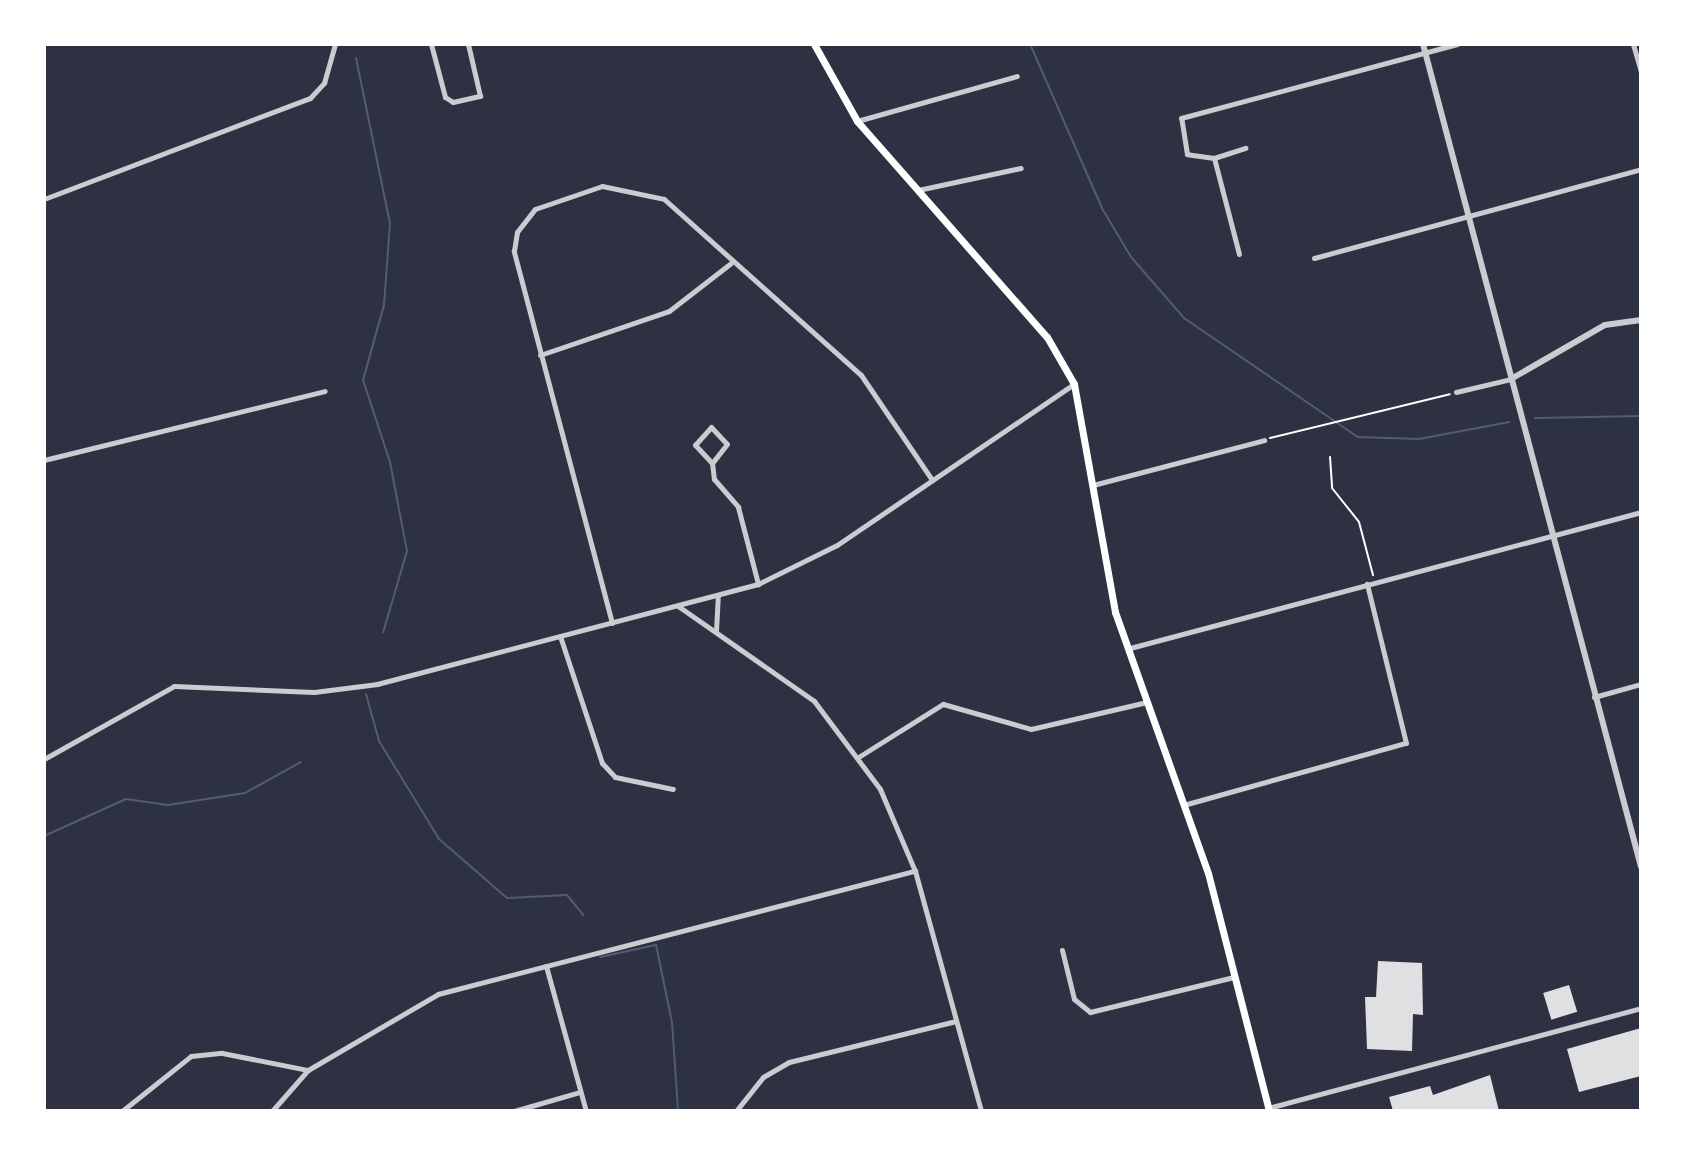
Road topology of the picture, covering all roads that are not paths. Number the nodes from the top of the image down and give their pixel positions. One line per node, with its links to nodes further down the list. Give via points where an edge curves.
1 (335, 44): 17 (street, via 324,83 310,98)
2 (431, 44): 3 (street, via 448,101 480,96)
3 (468, 44)
4 (814, 44): 11 (main road)
5 (1423, 44): 8 (street)
6 (1457, 44): 8 (street)
7 (1633, 44): 9 (street)
8 (1425, 52): 13 (street, via 1181,118 1187,154); 18 (street)
9 (1641, 72)
10 (1017, 76): 11 (street)
11 (857, 121): 16 (main road)
12 (1245, 148): 13 (street)
13 (1214, 158): 19 (street)
14 (1021, 168): 16 (street)
15 (1641, 169): 18 (street)
16 (918, 190): 25 (main road, via 1047,337)
17 (44, 199)
18 (1469, 214): 20 (street); 24 (street)
19 (1239, 254)
20 (1314, 258)
21 (731, 263): 23 (street, via 669,311); 23 (street, via 653,192 602,186 535,209 517,232 514,251); 31 (street, via 861,375)
22 (1641, 320): 24 (street, via 1605,325)
23 (540, 355): 39 (street)
24 (1511, 379): 27 (street); 34 (street)
25 (1074, 384): 31 (street); 32 (main road)
26 (325, 391): 29 (street)
27 (1453, 393)
28 (1265, 440): 32 (street)
29 (44, 460)
30 (712, 463): 30 (street, via 727,444 711,427 695,445); 35 (street, via 714,479 740,512)
31 (932, 480): 35 (street, via 837,545)
32 (1093, 485): 42 (main road, via 1105,570)
33 (1641, 512): 34 (street)
34 (1553, 536): 36 (street); 44 (street)
35 (758, 584): 37 (street)
36 (1367, 584): 42 (street); 49 (street, via 1406,743)
37 (719, 594): 38 (street); 40 (street)
38 (677, 606): 39 (street); 40 (street)
39 (612, 623): 41 (street)
40 (716, 631): 46 (street, via 814,701)
41 (560, 636): 47 (street, via 334,690 174,686); 48 (street, via 589,743 602,763 615,777)
42 (1130, 648): 45 (main road)
43 (1641, 684): 44 (street)
44 (1593, 697): 50 (street)
45 (1148, 702): 46 (street, via 1031,729 943,704); 49 (main road)
46 (860, 756): 51 (street)
47 (44, 759)
48 (673, 789)
49 (1187, 804): 54 (main road)
50 (1641, 867)
51 (915, 871): 53 (street); 56 (street)
52 (1062, 950): 54 (street, via 1074,999 1090,1012)
53 (546, 966): 57 (street, via 438,994); 58 (street)
54 (1234, 977): 59 (main road)
55 (1641, 1008): 59 (street)
56 (956, 1021): 64 (street, via 789,1062 763,1077); 65 (street)
57 (308, 1070): 60 (street, via 222,1053 191,1056); 61 (street)
58 (580, 1092): 62 (street); 63 (street)
59 (1269, 1110)
60 (122, 1111)
61 (272, 1111)
62 (514, 1111)
63 (586, 1111)
64 (736, 1111)
65 (981, 1111)

